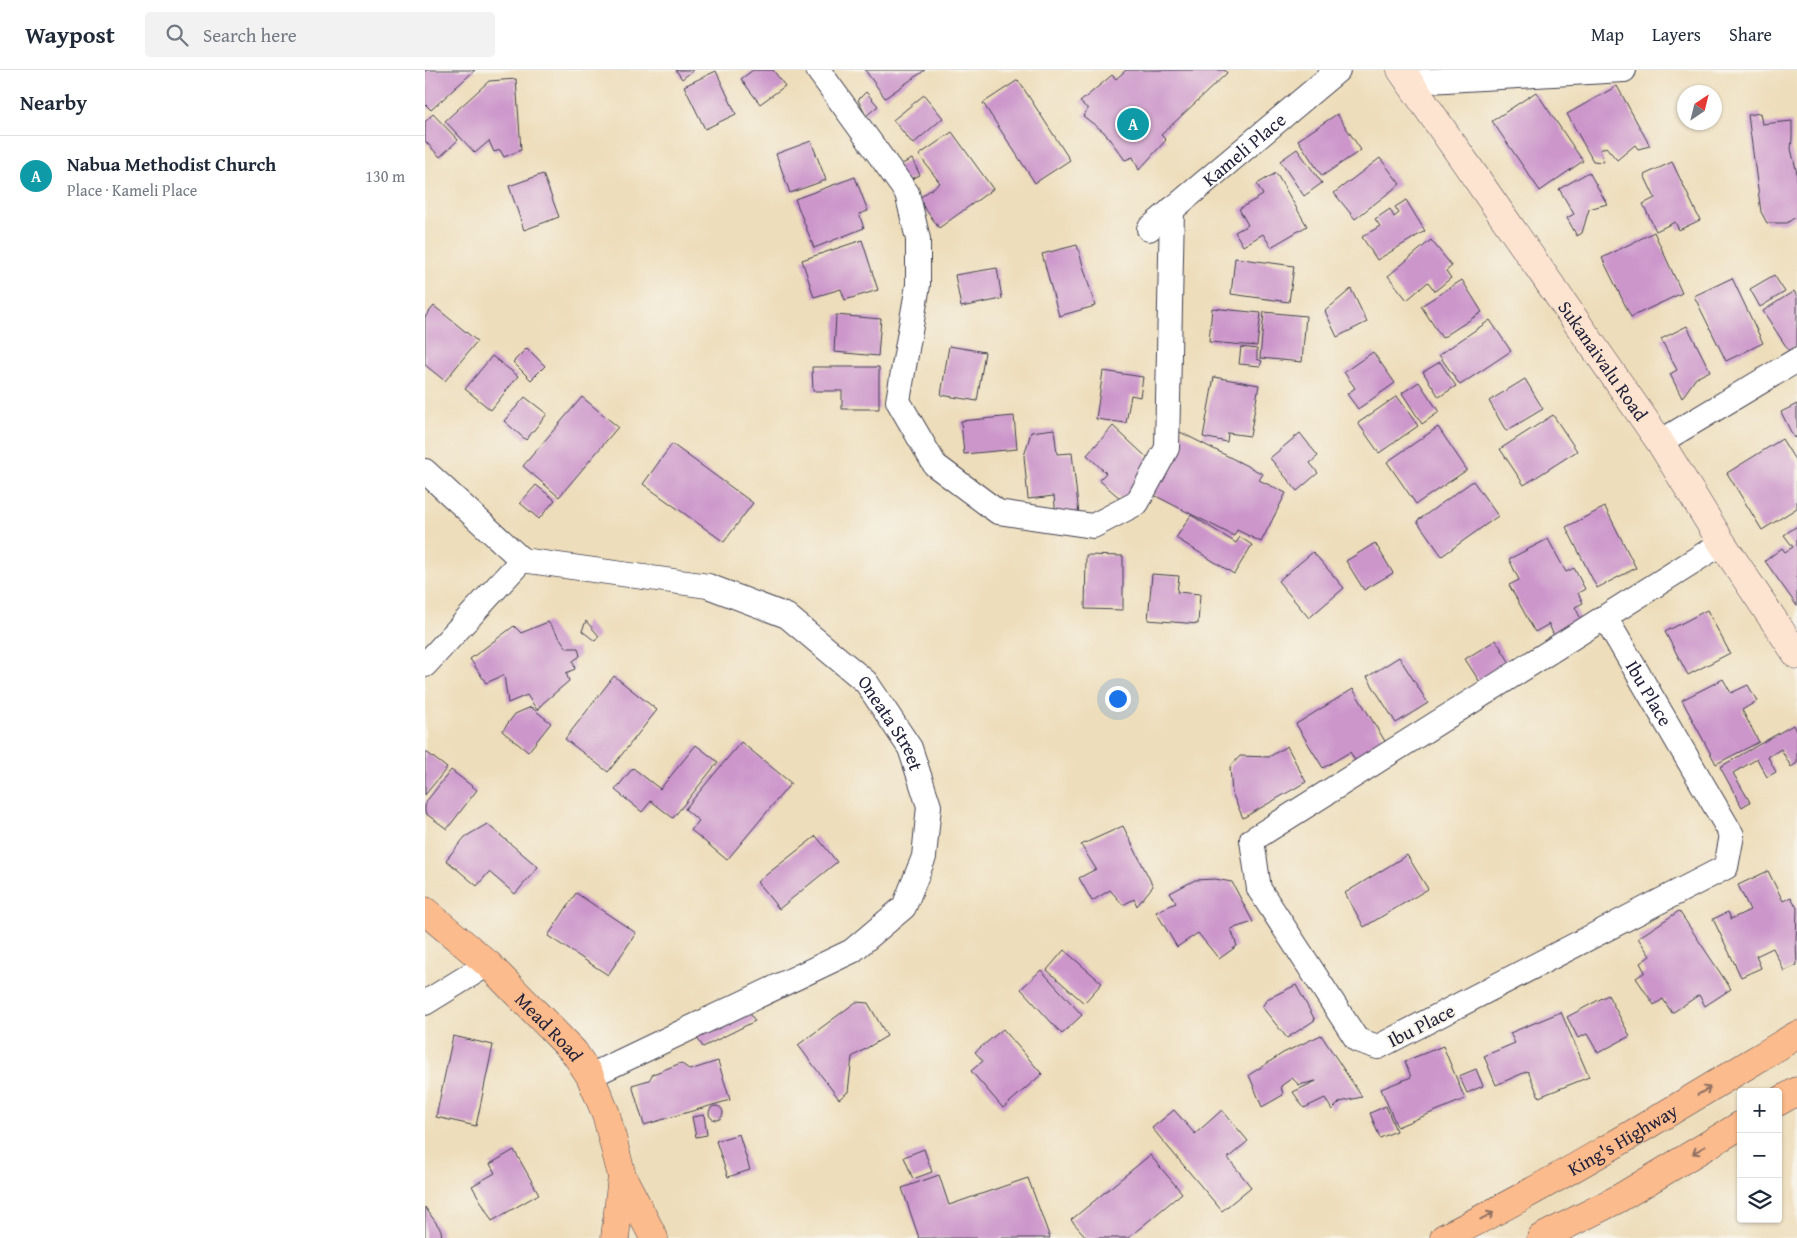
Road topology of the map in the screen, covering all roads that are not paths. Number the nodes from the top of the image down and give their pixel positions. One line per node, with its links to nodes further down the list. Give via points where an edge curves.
1 (818, 70): 5 (street, via 907,193 918,239 918,286 898,401 935,465 998,512 1093,526 1137,503 1167,448)
2 (1338, 70): 5 (street, Kameli Place)
3 (1625, 70): 4 (street)
4 (1405, 76): 8 (main road, Sukanaivalu Road)
5 (1172, 209): 6 (street, Kameli Place)
6 (1149, 229)
7 (1797, 360): 8 (street)
8 (1660, 442): 10 (main road, Sukanaivalu Road)
9 (425, 471): 11 (street)
10 (1722, 544): 12 (street, Ibu Place); 13 (main road, Sukanaivalu Road)
11 (521, 560): 14 (street); 19 (street, Oneata Street, via 708,586 787,616 866,682 910,748 929,806 924,857 904,907 852,951)
12 (1605, 617): 12 (street, Ibu Place, via 1252,840 1259,889 1357,1040 1378,1047 1726,867 1732,835)
13 (1797, 655)
14 (425, 665)
15 (425, 912): 16 (main road, Mead Road)
16 (488, 964): 17 (street); 19 (main road, Mead Road, via 574,1052)
17 (425, 1003)
18 (1797, 1035): 26 (main road, King's Highway, one-way to 18, via 1579,1166)
19 (591, 1076): 23 (main road, Mead Road, via 607,1114)
20 (1797, 1091): 21 (main road)
21 (1782, 1100)
22 (1737, 1127): 27 (main road, one-way to 27, via 1618,1198)
23 (622, 1176): 24 (main road, Mead Road); 25 (main road, Mead Road)
24 (615, 1238)
25 (654, 1238)
26 (1444, 1238)
27 (1541, 1238)

